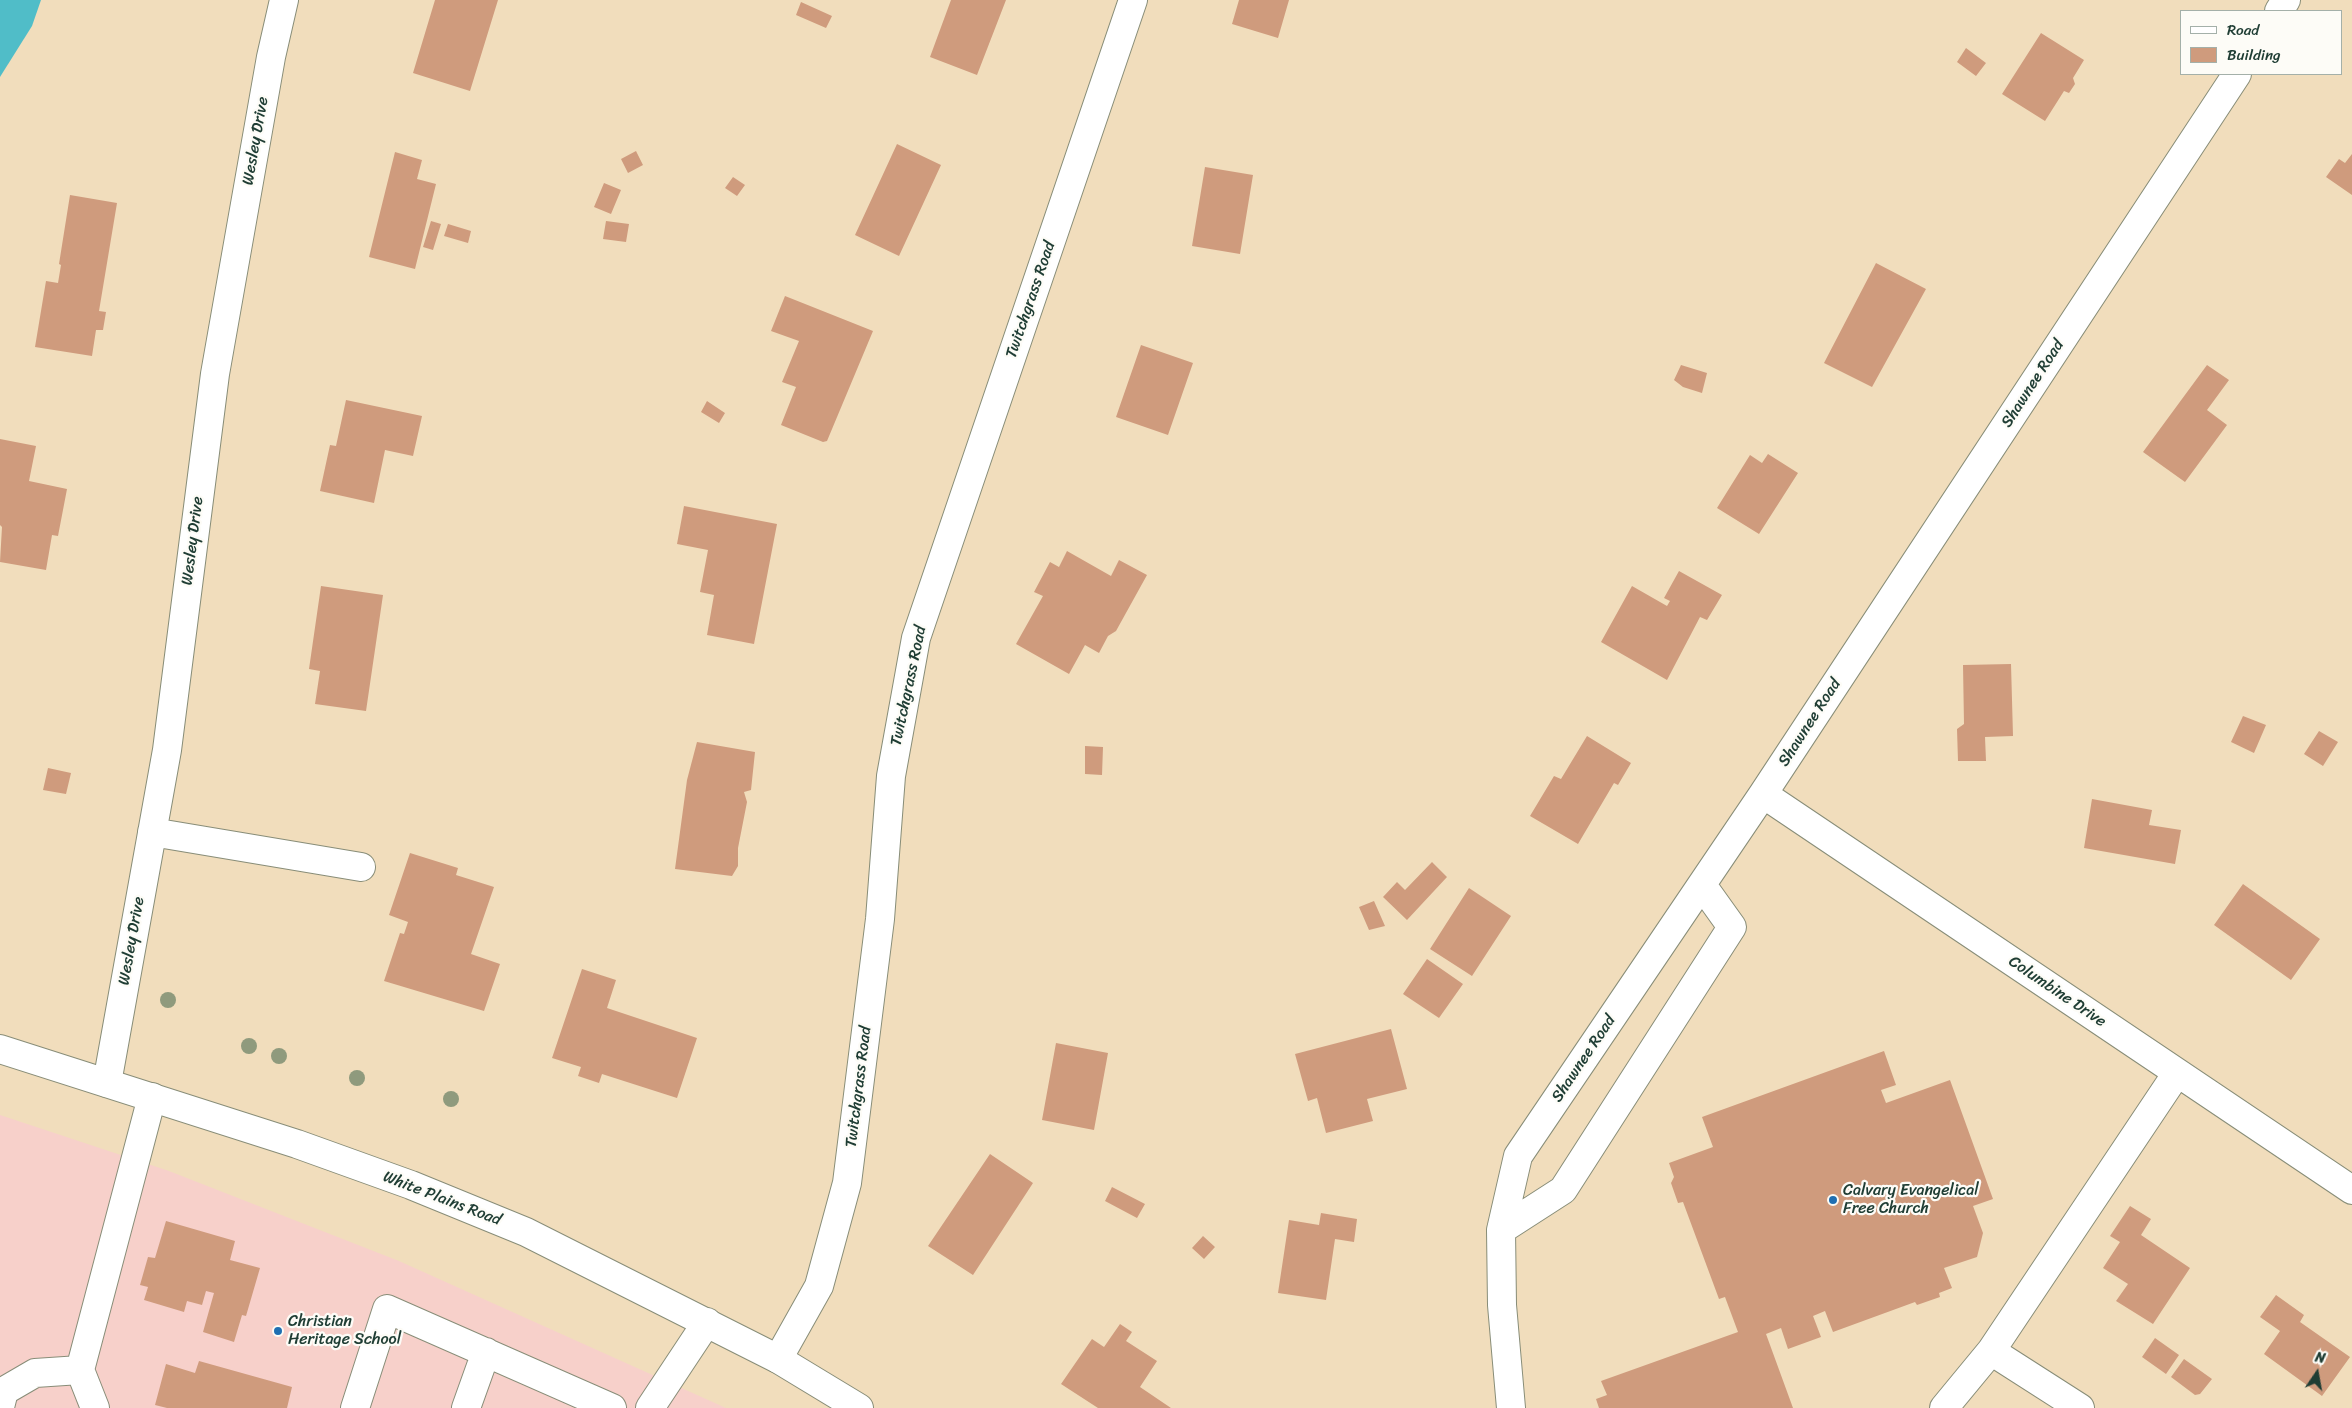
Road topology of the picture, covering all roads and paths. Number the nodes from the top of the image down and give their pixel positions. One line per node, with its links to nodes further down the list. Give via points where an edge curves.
1 (284, 0): 5 (street, Wesley Drive, via 214,374 167,750)
2 (1133, 0): 17 (street, Twitchgrass Road, via 916,638 891,776 880,919 846,1184 819,1286)
3 (2236, 75): 4 (street, Shawnee Road)
4 (1763, 794): 7 (street, Shawnee Road); 9 (street, Columbine Drive)
5 (152, 832): 6 (street); 10 (street, Wesley Drive)
6 (361, 867)
7 (1702, 885): 13 (street, Shawnee Road, via 1518,1156); 13 (street, via 1732,927 1563,1190)
8 (0, 1049): 10 (street, White Plains Road)
9 (2177, 1073): 12 (street, Columbine Drive); 15 (street)
10 (107, 1083): 11 (street, White Plains Road)
11 (152, 1097): 14 (street, White Plains Road, via 411,1185 526,1232); 18 (street)
12 (2352, 1190)
13 (1501, 1230): 26 (street, Shawnee Road, via 1502,1305)
14 (707, 1322): 17 (street, White Plains Road); 24 (street)
15 (1991, 1350): 27 (street); 28 (street)
16 (486, 1352): 21 (street, via 387,1309); 22 (street); 23 (street)
17 (778, 1359): 25 (street, White Plains Road)
18 (80, 1370): 19 (street, via 35,1373 4,1391); 20 (street)
19 (0, 1407)
20 (95, 1408)
21 (355, 1408)
22 (466, 1408)
23 (612, 1408)
24 (650, 1408)
25 (860, 1408)
26 (1511, 1408)
27 (1944, 1408)
28 (2080, 1408)

